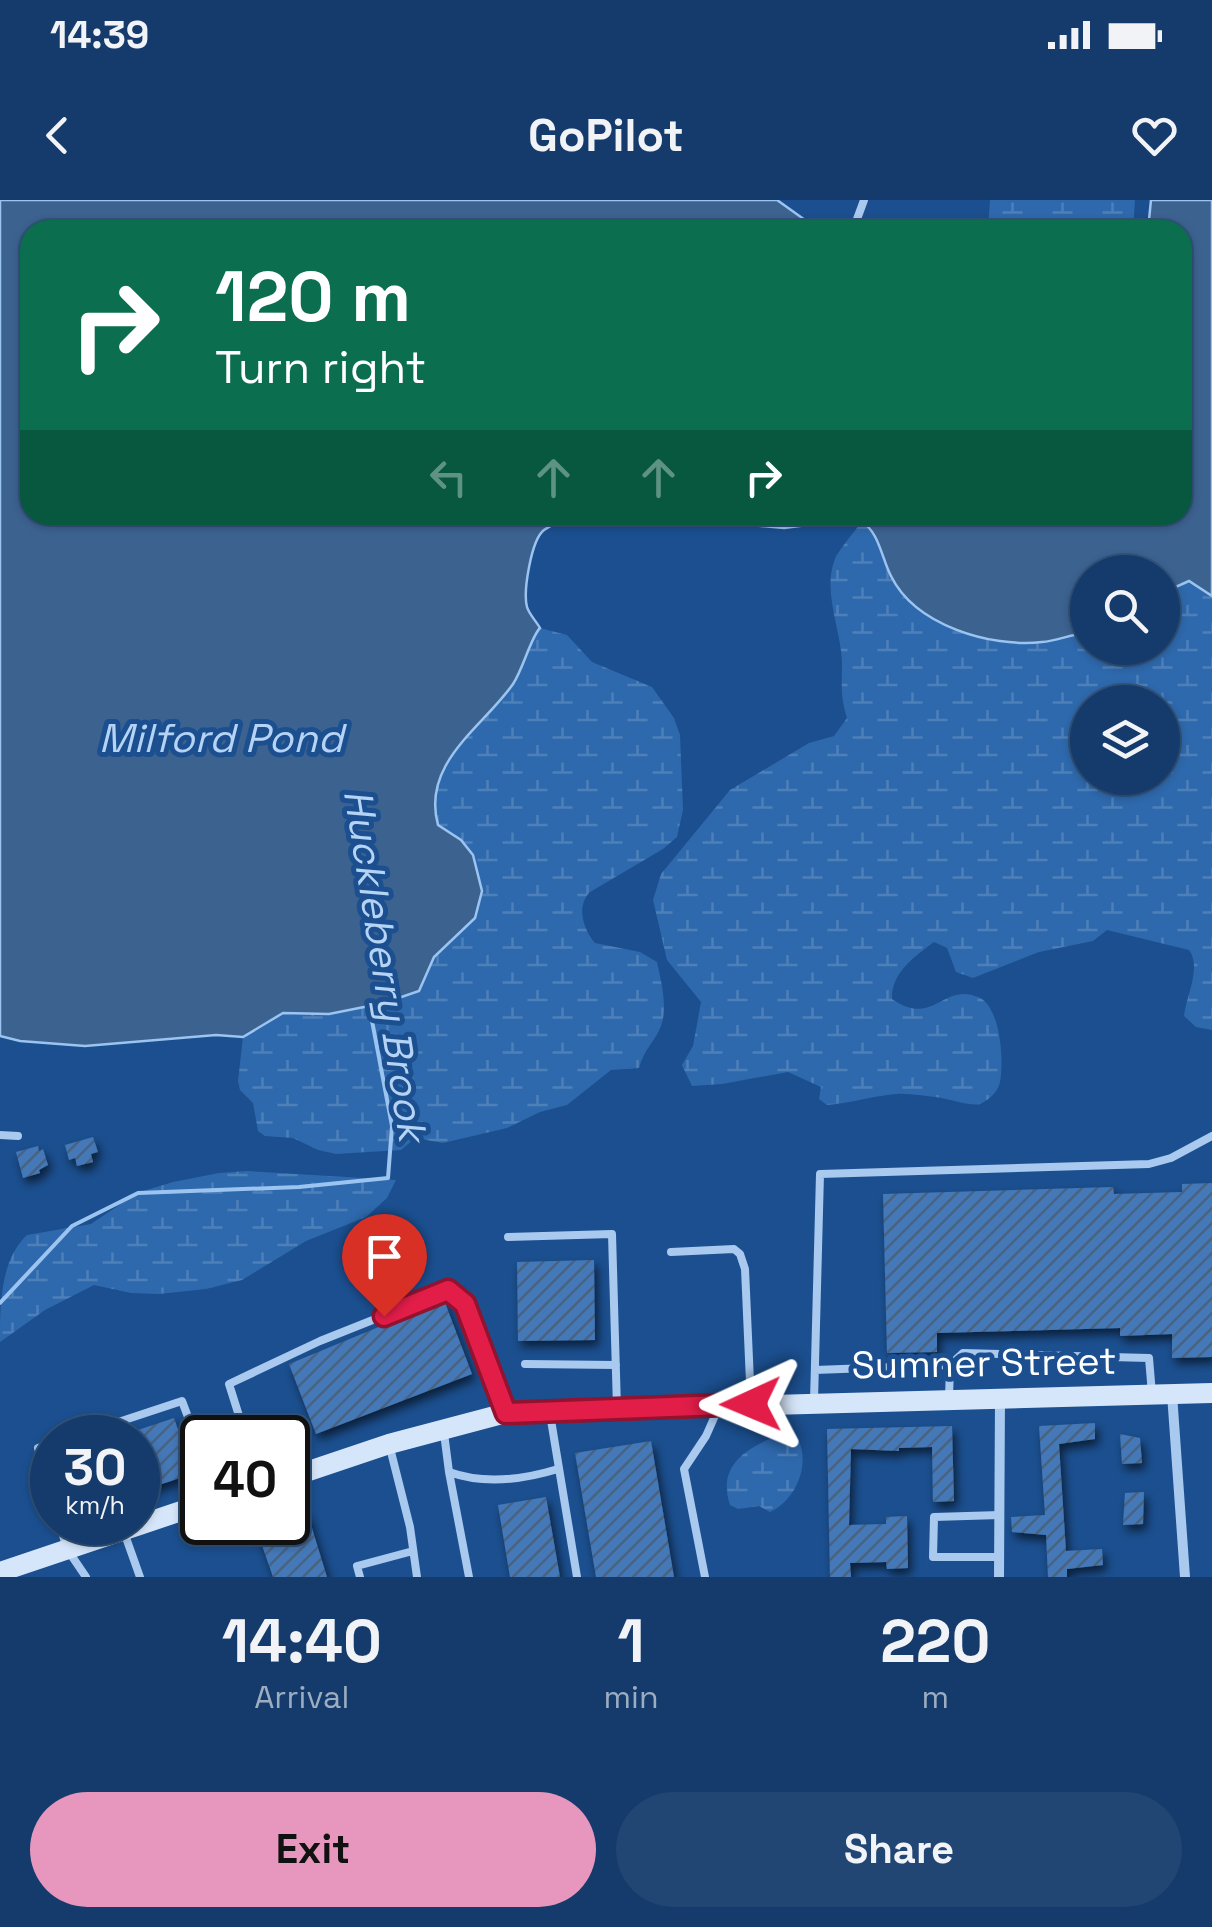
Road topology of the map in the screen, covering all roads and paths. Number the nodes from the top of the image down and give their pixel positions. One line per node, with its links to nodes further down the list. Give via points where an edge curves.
1 (0, 1135): 2 (lane)
2 (18, 1136)
3 (1212, 1136): 9 (lane, via 1149,1164 820,1174)
4 (508, 1237): 7 (lane, via 612,1234)
5 (670, 1252): 15 (lane, via 740,1254)
6 (525, 1364): 7 (lane)
7 (616, 1364): 17 (lane)
8 (950, 1365): 9 (lane); 11 (lane, via 963,1353 1149,1358); 13 (lane)
9 (815, 1370): 14 (lane)
10 (1212, 1392): 11 (street, Sumner Street)
11 (1162, 1394): 12 (street, Sumner Street); 44 (street)
12 (1000, 1398): 13 (street, Sumner Street); 28 (street)
13 (949, 1399): 14 (street, Sumner Street)
14 (814, 1403): 15 (street, Sumner Street)
15 (751, 1404): 16 (street, Sumner Street)
16 (720, 1405): 17 (street, Sumner Street); 42 (lane, via 684,1469)
17 (617, 1408): 18 (street, Sumner Street)
18 (550, 1409): 19 (street, Sumner Street); 25 (lane)
19 (506, 1413): 22 (lane, via 465,1304 448,1290 229,1384); 23 (street, Sumner Street)
20 (140, 1415): 21 (lane, via 182,1401)
21 (187, 1415)
22 (239, 1415)
23 (443, 1428): 24 (street, Sumner Street); 27 (lane)
24 (389, 1444): 26 (street, Sumner Street); 33 (lane)
25 (558, 1469): 27 (lane, via 526,1479 468,1479); 41 (lane)
26 (310, 1471)
27 (449, 1472): 40 (lane)
28 (1000, 1514): 34 (street); 34 (lane, via 934,1517 933,1557)
29 (66, 1545): 32 (lane)
30 (78, 1545): 32 (street)
31 (129, 1545): 37 (lane)
32 (67, 1549): 35 (street); 36 (lane)
33 (414, 1551): 38 (lane, via 358,1566); 39 (lane)
34 (999, 1557): 43 (street)
35 (0, 1572)
36 (86, 1577)
37 (140, 1577)
38 (360, 1577)
39 (417, 1577)
40 (469, 1577)
41 (576, 1577)
42 (705, 1577)
43 (999, 1577)
44 (1185, 1577)

